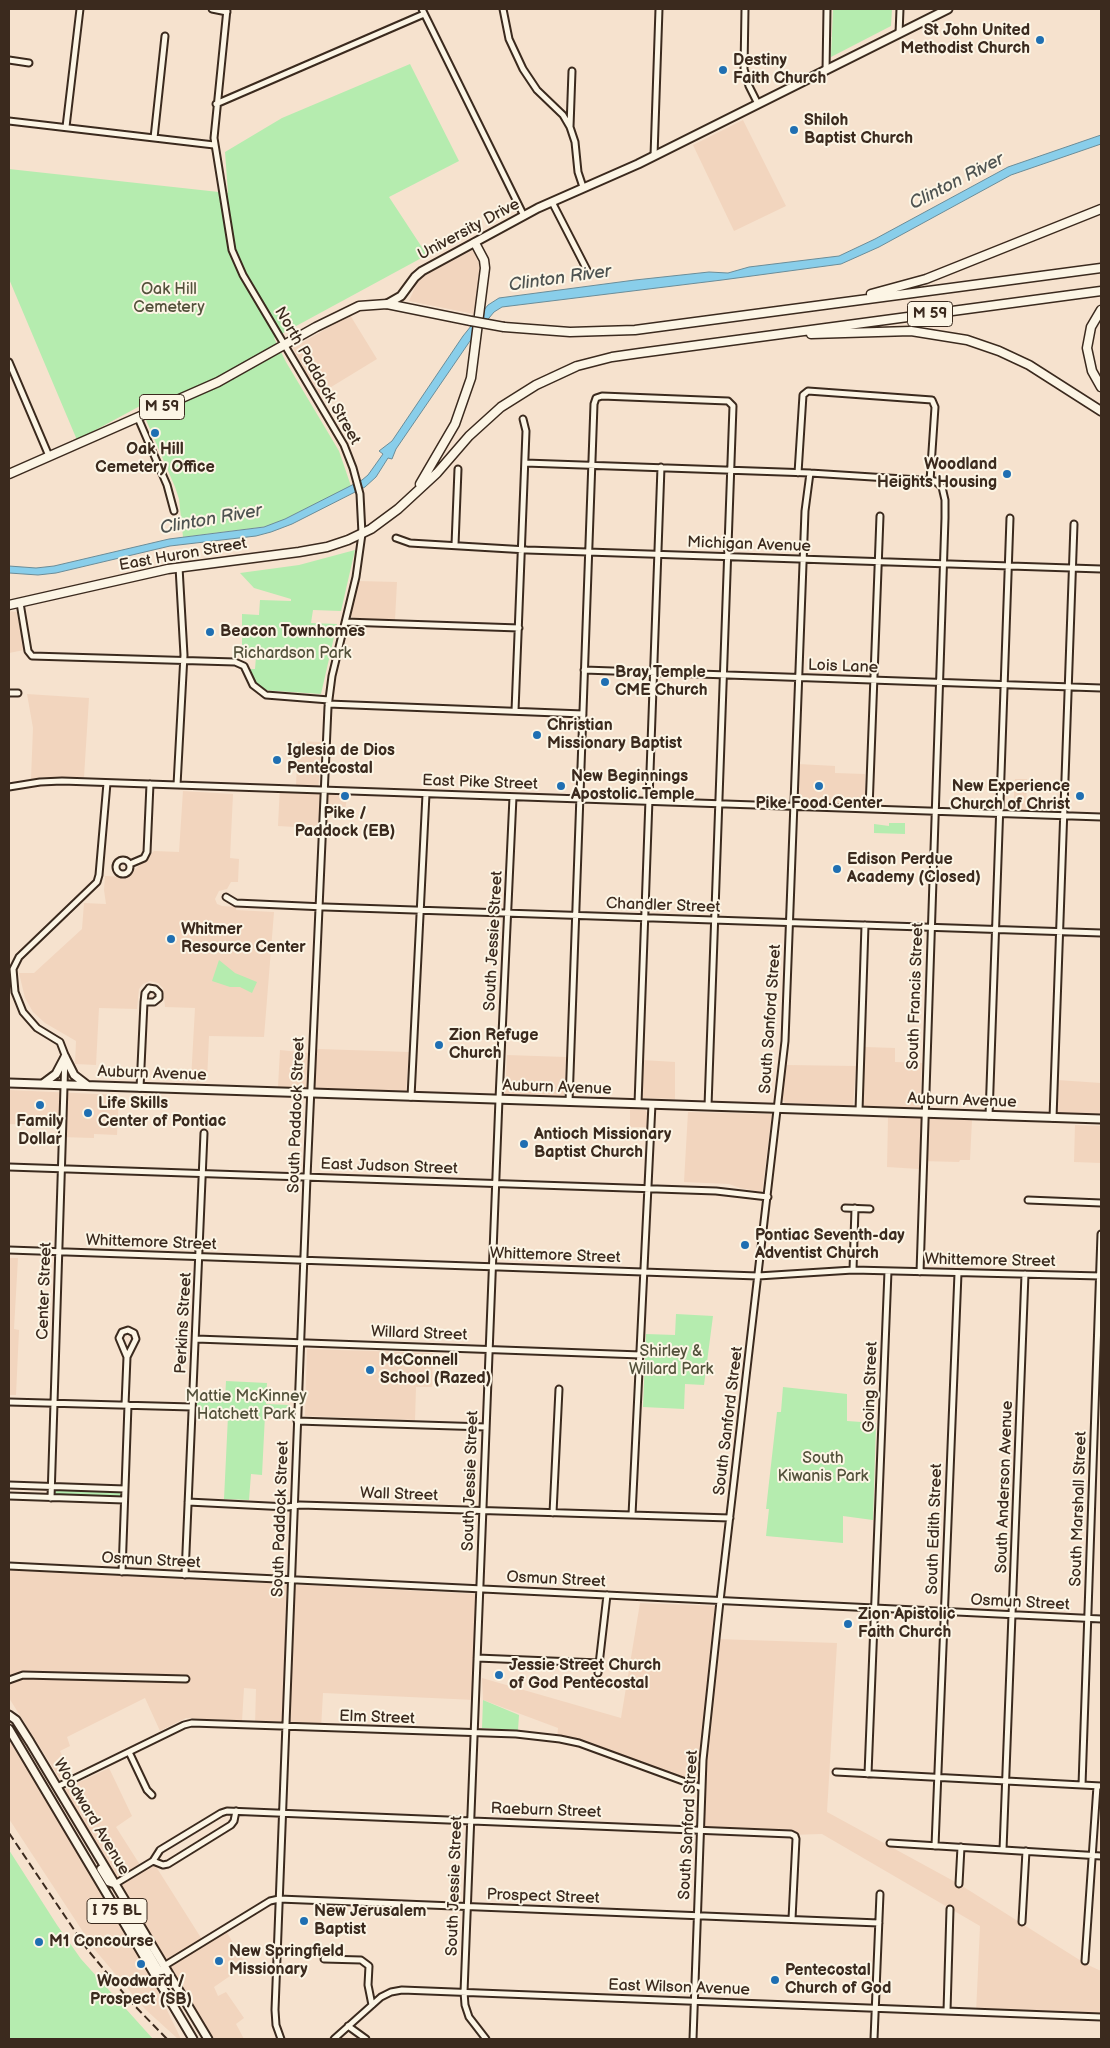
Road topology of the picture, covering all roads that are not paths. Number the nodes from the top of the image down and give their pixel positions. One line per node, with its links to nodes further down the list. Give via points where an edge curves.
1 (80, 9): 20 (street)
2 (212, 9): 9 (street)
3 (503, 9): 21 (street, via 509,38 523,69)
4 (659, 9): 24 (street)
5 (745, 9): 18 (street, via 744,69)
6 (827, 9): 16 (street)
7 (900, 9): 11 (street)
8 (948, 9): 11 (main road, University Drive)
9 (227, 10): 17 (street, North Paddock Street)
10 (423, 12): 17 (street); 28 (street)
11 (899, 34): 16 (main road, University Drive)
12 (165, 36): 22 (street)
13 (9, 60): 14 (street)
14 (29, 63)
15 (572, 71): 21 (street)
16 (826, 71): 18 (main road, University Drive)
17 (216, 104): 23 (street, North Paddock Street)
18 (758, 104): 24 (main road, University Drive)
19 (9, 121): 20 (street)
20 (66, 127): 22 (street)
21 (570, 127): 25 (street)
22 (154, 138): 23 (street)
23 (214, 144): 37 (street, North Paddock Street, via 235,258)
24 (654, 156): 25 (main road, University Drive)
25 (583, 187): 26 (main road, University Drive)
26 (552, 202): 28 (main road, University Drive); 31 (street)
27 (1101, 209): 33 (highway, via 926,279)
28 (524, 216): 29 (main road, University Drive)
29 (475, 243): 34 (main road, University Drive, via 422,271 401,296); 53 (highway, via 485,268 471,378 455,424)
30 (1101, 268): 33 (highway, M 59)
31 (587, 270)
32 (1101, 291): 36 (highway, M 59)
33 (852, 301): 34 (highway, M 59, bridge, via 635,330 570,332 504,327)
34 (387, 304): 37 (highway, M 59, via 352,309)
35 (1101, 310): 39 (highway, via 1091,327 1087,348 1092,371)
36 (760, 336): 40 (highway, via 894,330 945,335 1010,355); 53 (highway, M 59, via 612,357 557,374 501,407)
37 (286, 345): 41 (highway, M 59, via 212,385); 58 (street, North Paddock Street, via 341,439 360,494)
38 (9, 362): 43 (street)
39 (1101, 387)
40 (1101, 410)
41 (138, 418): 43 (highway, M 59); 54 (street)
42 (523, 418): 44 (street)
43 (49, 456): 51 (highway, M 59)
44 (525, 463): 45 (street); 61 (street)
45 (592, 464): 46 (street); 48 (street, via 594,402 602,396 731,402); 62 (street)
46 (661, 467): 48 (street); 63 (street)
47 (458, 469): 60 (street)
48 (731, 469): 49 (street); 64 (street)
49 (798, 473): 50 (street); 52 (street, via 804,393 808,391 932,400 935,407)
50 (810, 473): 52 (street); 65 (street, South Sanford Street, via 805,500)
51 (9, 474)
52 (930, 481): 67 (street, South Francis Street, via 940,484 944,494)
53 (415, 492): 58 (highway, M 59, via 392,515)
54 (174, 510)
55 (880, 516): 66 (street)
56 (1010, 518): 68 (street)
57 (1074, 524): 70 (street)
58 (362, 534): 69 (highway, East Huron Street / M 59, via 321,549); 74 (street, North Paddock Street)
59 (396, 538): 60 (street, Michigan Avenue, via 408,543)
60 (455, 545): 61 (street, Michigan Avenue)
61 (522, 549): 62 (street, Michigan Avenue); 75 (street)
62 (589, 552): 63 (street, Michigan Avenue); 77 (street)
63 (658, 554): 64 (street, Michigan Avenue); 78 (street)
64 (728, 557): 65 (street, Michigan Avenue); 79 (street)
65 (803, 560): 66 (street, Michigan Avenue); 80 (street, South Sanford Street)
66 (878, 562): 67 (street, Michigan Avenue); 81 (street)
67 (943, 564): 68 (street, Michigan Avenue); 82 (street, South Francis Street)
68 (1008, 566): 70 (street, Michigan Avenue); 83 (street)
69 (178, 567): 72 (highway, East Huron Street / M 59); 76 (street)
70 (1073, 568): 71 (street, Michigan Avenue); 84 (street)
71 (1101, 570)
72 (20, 603): 73 (highway, East Huron Street / M 59); 76 (street, via 28,651 32,656)
73 (9, 606)
74 (345, 622): 75 (street); 88 (street, North Paddock Street, via 334,662)
75 (519, 628): 89 (street)
76 (183, 660): 88 (street, via 240,664 255,688 270,697); 93 (street)
77 (584, 670): 78 (street, Lois Lane); 90 (street)
78 (654, 672): 79 (street, Lois Lane); 99 (street)
79 (723, 675): 80 (street, Lois Lane); 100 (street)
80 (799, 678): 81 (street, Lois Lane); 101 (street, South Sanford Street)
81 (873, 680): 82 (street, Lois Lane); 102 (street)
82 (939, 682): 83 (street, Lois Lane); 103 (street, South Francis Street)
83 (1004, 685): 84 (street, Lois Lane); 104 (street)
84 (1069, 687): 85 (street, Lois Lane); 105 (street)
85 (1101, 688)
86 (9, 693): 87 (street)
87 (18, 693)
88 (329, 702): 89 (street); 95 (street, North Paddock Street)
89 (516, 712): 90 (street)
90 (583, 714): 98 (street)
91 (107, 783): 92 (street, East Pike Street); 94 (street, East Pike Street, via 52,781); 122 (street, via 97,882 19,957 13,968 14,992 22,1009 35,1025 60,1042)
92 (150, 784): 93 (street, East Pike Street); 107 (street, via 147,852 142,859)
93 (177, 785): 95 (street, East Pike Street)
94 (9, 787)
95 (324, 790): 96 (street, East Pike Street); 109 (street, South Paddock Street)
96 (426, 794): 97 (street, East Pike Street); 110 (street)
97 (513, 797): 98 (street, East Pike Street); 111 (street, South Jessie Street)
98 (580, 799): 99 (street, East Pike Street); 112 (street)
99 (649, 802): 100 (street, East Pike Street); 113 (street)
100 (719, 804): 101 (street, East Pike Street); 114 (street)
101 (794, 807): 102 (street, East Pike Street); 115 (street, South Sanford Street)
102 (869, 809): 103 (street, East Pike Street)
103 (934, 811): 104 (street, East Pike Street); 117 (street, South Francis Street)
104 (999, 814): 105 (street, East Pike Street); 118 (street)
105 (1064, 816): 106 (street, East Pike Street); 119 (street)
106 (1101, 817)
107 (130, 864)
108 (226, 897): 109 (street, Chandler Street, via 236,903)
109 (319, 906): 110 (street, Chandler Street); 128 (street, South Paddock Street)
110 (421, 910): 111 (street, Chandler Street); 129 (street)
111 (508, 913): 112 (street, Chandler Street); 130 (street, South Jessie Street)
112 (576, 916): 113 (street, Chandler Street); 131 (street)
113 (645, 918): 114 (street, Chandler Street); 132 (street)
114 (715, 921): 115 (street, Chandler Street); 134 (street)
115 (790, 923): 116 (street, Chandler Street); 135 (street, South Sanford Street, via 785,1041)
116 (865, 925): 117 (street, Chandler Street); 136 (street)
117 (930, 928): 118 (street, Chandler Street); 137 (street, South Francis Street)
118 (995, 930): 119 (street, Chandler Street); 138 (street)
119 (1060, 932): 120 (street, Chandler Street); 139 (street)
120 (1101, 934)
121 (144, 1002): 127 (street)
122 (65, 1057): 124 (main road, via 56,1074); 125 (street, Center Street); 126 (main road, via 74,1075)
123 (10, 1082): 124 (main road, Auburn Avenue)
124 (42, 1084): 125 (main road, Auburn Avenue)
125 (64, 1085): 126 (main road, Auburn Avenue); 143 (street, Center Street)
126 (88, 1086): 127 (main road, Auburn Avenue)
127 (140, 1088): 128 (main road, Auburn Avenue)
128 (311, 1093): 129 (main road, Auburn Avenue); 145 (street, South Paddock Street)
129 (411, 1097): 130 (main road, Auburn Avenue)
130 (499, 1100): 131 (main road, Auburn Avenue); 146 (street, South Jessie Street)
131 (569, 1102): 132 (main road, Auburn Avenue)
132 (638, 1104): 133 (main road, Auburn Avenue)
133 (652, 1104): 134 (main road, Auburn Avenue); 147 (street)
134 (708, 1106): 135 (main road, Auburn Avenue)
135 (778, 1108): 136 (main road, Auburn Avenue); 148 (street, South Sanford Street)
136 (859, 1111): 137 (main road, Auburn Avenue)
137 (925, 1113): 138 (main road, Auburn Avenue); 163 (street, South Francis Street)
138 (989, 1116): 139 (main road, Auburn Avenue)
139 (1053, 1118): 140 (main road, Auburn Avenue)
140 (1101, 1120)
141 (204, 1133): 144 (street, Perkins Street)
142 (9, 1167): 143 (street, East Judson Street)
143 (62, 1168): 144 (street, East Judson Street); 156 (street, Center Street)
144 (203, 1174): 145 (street, East Judson Street); 157 (street, Perkins Street)
145 (307, 1177): 146 (street, East Judson Street); 158 (street, South Paddock Street)
146 (496, 1183): 147 (street, East Judson Street); 159 (street, South Jessie Street)
147 (648, 1188): 148 (street, East Judson Street, via 716,1190); 162 (street)
148 (768, 1197): 166 (street, South Sanford Street)
149 (1028, 1200): 150 (street)
150 (1101, 1203)
151 (845, 1208): 152 (street)
152 (855, 1208): 153 (street); 160 (street)
153 (870, 1209)
154 (1101, 1234): 167 (street, South Marshall Street)
155 (9, 1250): 156 (street, Whittemore Street)
156 (59, 1252): 157 (street, Whittemore Street); 175 (street, Center Street)
157 (200, 1257): 158 (street, Whittemore Street); 168 (street, Perkins Street)
158 (304, 1260): 159 (street, Whittemore Street); 169 (street, South Paddock Street)
159 (492, 1266): 162 (street, Whittemore Street); 170 (street, South Jessie Street)
160 (853, 1270): 161 (street, Whittemore Street); 166 (street, Whittemore Street)
161 (888, 1271): 163 (street, Whittemore Street); 199 (street, Going Street)
162 (645, 1272): 166 (street, Whittemore Street); 171 (street)
163 (920, 1272): 164 (street, Whittemore Street)
164 (958, 1272): 165 (street, Whittemore Street); 200 (street, South Edith Street)
165 (1025, 1274): 167 (street, Whittemore Street); 201 (street, South Anderson Avenue)
166 (758, 1276): 191 (street, South Sanford Street)
167 (1100, 1276): 202 (street, South Marshall Street)
168 (196, 1339): 169 (street, Willard Street); 177 (street, Perkins Street)
169 (300, 1342): 170 (street, Willard Street); 178 (street, South Paddock Street)
170 (489, 1348): 171 (street, Willard Street); 179 (street, South Jessie Street)
171 (640, 1355): 190 (street)
172 (127, 1357): 172 (street, via 136,1338 128,1330 119,1338); 176 (street)
173 (559, 1389): 189 (street)
174 (9, 1402): 175 (street)
175 (54, 1403): 176 (street); 181 (street, Center Street)
176 (126, 1405): 177 (street); 182 (street)
177 (192, 1408): 186 (street, Perkins Street)
178 (298, 1421): 179 (street); 187 (street, South Paddock Street)
179 (486, 1427): 188 (street, South Jessie Street)
180 (9, 1486): 181 (street)
181 (51, 1487): 182 (street); 184 (street, Center Street)
182 (125, 1489): 185 (street)
183 (9, 1496): 184 (street)
184 (51, 1498): 185 (street)
185 (124, 1500): 193 (street)
186 (188, 1502): 187 (street, Wall Street); 194 (street, Perkins Street)
187 (294, 1506): 188 (street, Wall Street); 195 (street, South Paddock Street)
188 (482, 1510): 189 (street, Wall Street); 196 (street, South Jessie Street)
189 (553, 1513): 190 (street, Wall Street)
190 (632, 1515): 191 (street, Wall Street)
191 (730, 1518): 198 (street, South Sanford Street)
192 (9, 1566): 193 (street, Osmun Street)
193 (122, 1572): 194 (street, Osmun Street)
194 (186, 1575): 195 (street, Osmun Street)
195 (291, 1580): 196 (street, Osmun Street); 210 (street, South Paddock Street)
196 (479, 1589): 197 (street, Osmun Street); 204 (street, South Jessie Street)
197 (606, 1595): 198 (street, Osmun Street); 205 (street)
198 (720, 1601): 199 (street, Osmun Street); 221 (street, South Sanford Street)
199 (874, 1608): 200 (street, Osmun Street); 215 (street, Going Street)
200 (944, 1612): 201 (street, Osmun Street); 216 (street, South Edith Street)
201 (1013, 1615): 202 (street, Osmun Street); 217 (street, South Anderson Avenue)
202 (1088, 1619): 203 (street, Osmun Street); 218 (street, South Marshall Street)
203 (1101, 1619)
204 (476, 1658): 205 (street); 212 (street, South Jessie Street)
205 (599, 1663): 206 (street)
206 (598, 1673)
207 (186, 1679): 208 (street, via 22,1675)
208 (9, 1680)
209 (9, 1715): 220 (main road, Woodward Avenue / I 75 BL, via 16,1720)
210 (285, 1727): 212 (street, Elm Street); 213 (street, Elm Street, via 189,1724); 224 (street, South Paddock Street)
211 (9, 1728): 232 (main road, Woodward Avenue / I 75 BL)
212 (474, 1733): 221 (street, Elm Street, via 516,1734 576,1742); 225 (street, South Jessie Street)
213 (129, 1752): 220 (street, Elm Street); 222 (street)
214 (836, 1772): 215 (street)
215 (868, 1774): 216 (street)
216 (937, 1778): 217 (street); 228 (street, South Edith Street)
217 (1006, 1782): 218 (street); 230 (street, South Anderson Avenue)
218 (1082, 1785): 219 (street)
219 (1099, 1786): 233 (street)
220 (57, 1787): 236 (main road, Woodward Avenue / I 75 BL)
221 (702, 1788): 226 (street, South Sanford Street)
222 (152, 1795)
223 (236, 1811): 224 (street, Raeburn Street); 235 (street, Raeburn Street, via 221,1812 158,1851); 235 (street, Raeburn Street, via 231,1825 168,1864)
224 (282, 1813): 225 (street, Raeburn Street); 239 (street, South Paddock Street)
225 (470, 1820): 226 (street, Raeburn Street); 240 (street, South Jessie Street)
226 (700, 1830): 243 (street, South Sanford Street); 244 (street, Raeburn Street, via 795,1836)
227 (890, 1843): 228 (street)
228 (935, 1846): 229 (street)
229 (961, 1848): 230 (street); 237 (street)
230 (1004, 1850): 231 (street)
231 (1026, 1851): 233 (street); 245 (street)
232 (82, 1853): 236 (main road, via 89,1849 109,1882); 242 (main road, Woodward Avenue / I 75 BL)
233 (1092, 1855): 234 (street); 248 (street)
234 (1101, 1856)
235 (153, 1862): 236 (street, Raeburn Street)
236 (116, 1884): 249 (main road, Woodward Avenue / I 75 BL)
237 (959, 1884)
238 (880, 1894): 246 (street)
239 (279, 1899): 240 (street, Prospect Street); 249 (street, Prospect Street, via 270,1901); 259 (street, South Paddock Street, via 275,2014)
240 (467, 1906): 243 (street, Prospect Street); 250 (street, South Jessie Street)
241 (950, 1909): 254 (street)
242 (118, 1913): 249 (main road, via 128,1918 159,1971 164,1970); 257 (main road, Woodward Avenue / I 75 BL)
243 (697, 1916): 244 (street, Prospect Street); 251 (street, South Sanford Street)
244 (792, 1919): 246 (street, Prospect Street)
245 (1022, 1922)
246 (879, 1923): 253 (street)
247 (324, 1958): 252 (street, via 361,1960 369,1966)
248 (1085, 1961)
249 (164, 1966): 258 (main road, Woodward Avenue / I 75 BL)
250 (464, 1992): 251 (street, East Wilson Avenue); 252 (street, East Wilson Avenue, via 398,1990 384,1995); 262 (street, South Jessie Street, via 469,2017)
251 (694, 2001): 253 (street, East Wilson Avenue); 263 (street, South Sanford Street)
252 (372, 2005): 256 (street, East Wilson Avenue)
253 (875, 2009): 254 (street, East Wilson Avenue); 264 (street)
254 (946, 2011): 255 (street, East Wilson Avenue)
255 (1101, 2017)
256 (348, 2026): 260 (street, East Wilson Avenue); 261 (street)
257 (193, 2039)
258 (208, 2039)
259 (280, 2039)
260 (334, 2039)
261 (366, 2039)
262 (486, 2039)
263 (692, 2039)
264 (874, 2039)

